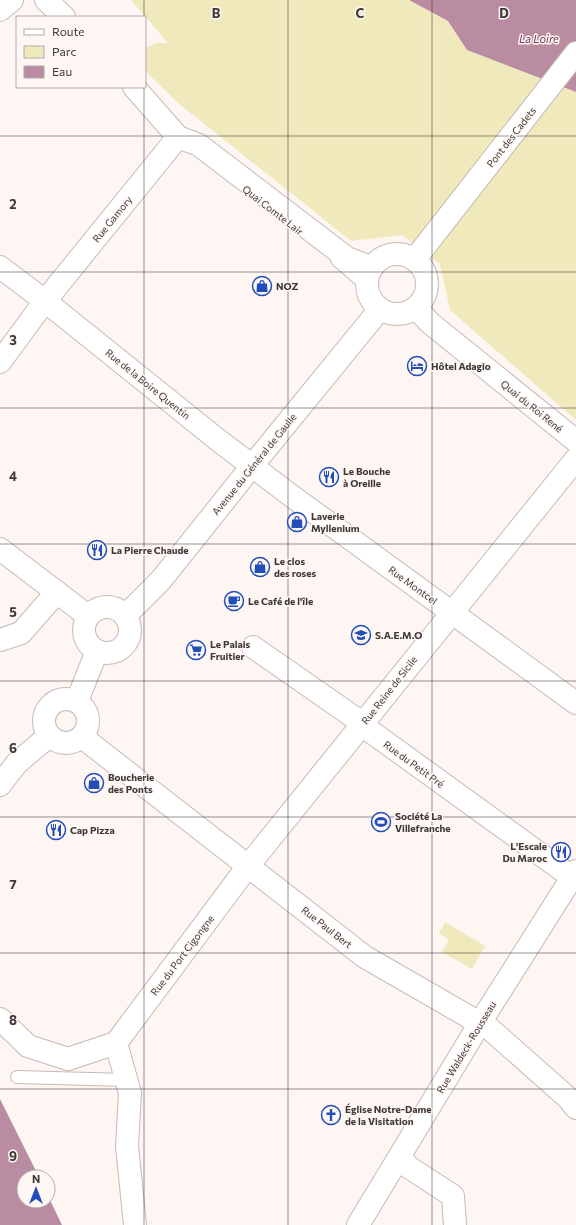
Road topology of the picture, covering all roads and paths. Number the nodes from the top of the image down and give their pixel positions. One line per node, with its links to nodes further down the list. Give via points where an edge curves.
1 (12, 0): 3 (street)
2 (46, 0): 4 (street)
3 (0, 10)
4 (63, 16)
5 (576, 53): 8 (street, Pont des Cadets)
6 (135, 88): 7 (street, Quai Comte Lair)
7 (178, 136): 10 (street, Quai Comte Lair, via 199,145); 11 (street, Rue Gamory)
8 (415, 259): 10 (street, via 406,255 387,256 378,260); 12 (street, via 424,270 428,283 422,302)
9 (0, 267): 11 (street, Rue de la Boire Quentin)
10 (370, 277): 13 (street, via 369,295)
11 (45, 301): 14 (street, Rue Gamory); 17 (street, Rue de la Boire Quentin)
12 (416, 308): 13 (street, via 398,314); 15 (street, Quai du Roi René, via 430,323)
13 (380, 309): 17 (street, Avenue du Général de Gaulle)
14 (0, 362)
15 (576, 441)
16 (576, 459): 20 (street, Rue Reine de Sicile)
17 (252, 466): 20 (street, Rue Montcel); 22 (street, Avenue du Général de Gaulle, via 161,580)
18 (0, 549): 19 (street)
19 (57, 592): 21 (street); 23 (street, via 21,633)
20 (451, 612): 27 (street, Rue Montcel); 28 (street, Rue Reine de Sicile)
21 (88, 616): 22 (street, via 93,611 107,607 120,611); 25 (street, via 84,632 86,640)
22 (125, 616): 25 (street, via 130,633 122,648 110,652)
23 (0, 640)
24 (253, 647): 28 (street, Rue du Petit Pré)
25 (97, 651): 26 (street)
26 (77, 701): 29 (street, via 61,699 48,707 43,721); 30 (street, via 82,705 88,718)
27 (576, 703)
28 (362, 724): 32 (street, Rue Reine de Sicile); 33 (street, Rue du Petit Pré)
29 (49, 736): 30 (street, via 65,743 74,742); 31 (street, via 17,763)
30 (82, 737): 32 (street, Rue Paul Bert)
31 (0, 785)
32 (248, 866): 35 (street, Rue Paul Bert, via 365,957); 36 (street, Rue du Port Cigongne)
33 (575, 876): 35 (street, Rue Waldeck-Rousseau)
34 (0, 1019): 36 (street, via 28,1046 68,1059)
35 (480, 1023): 39 (street, Rue Paul Bert, via 514,1050); 40 (street, Rue Waldeck-Rousseau)
36 (116, 1044): 38 (street)
37 (17, 1077): 38 (lane)
38 (127, 1080): 41 (street, via 130,1093 127,1146)
39 (576, 1108)
40 (401, 1156): 42 (street, Rue Waldeck-Rousseau); 43 (street, via 407,1166 453,1196)
41 (136, 1225)
42 (358, 1225)
43 (455, 1225)

